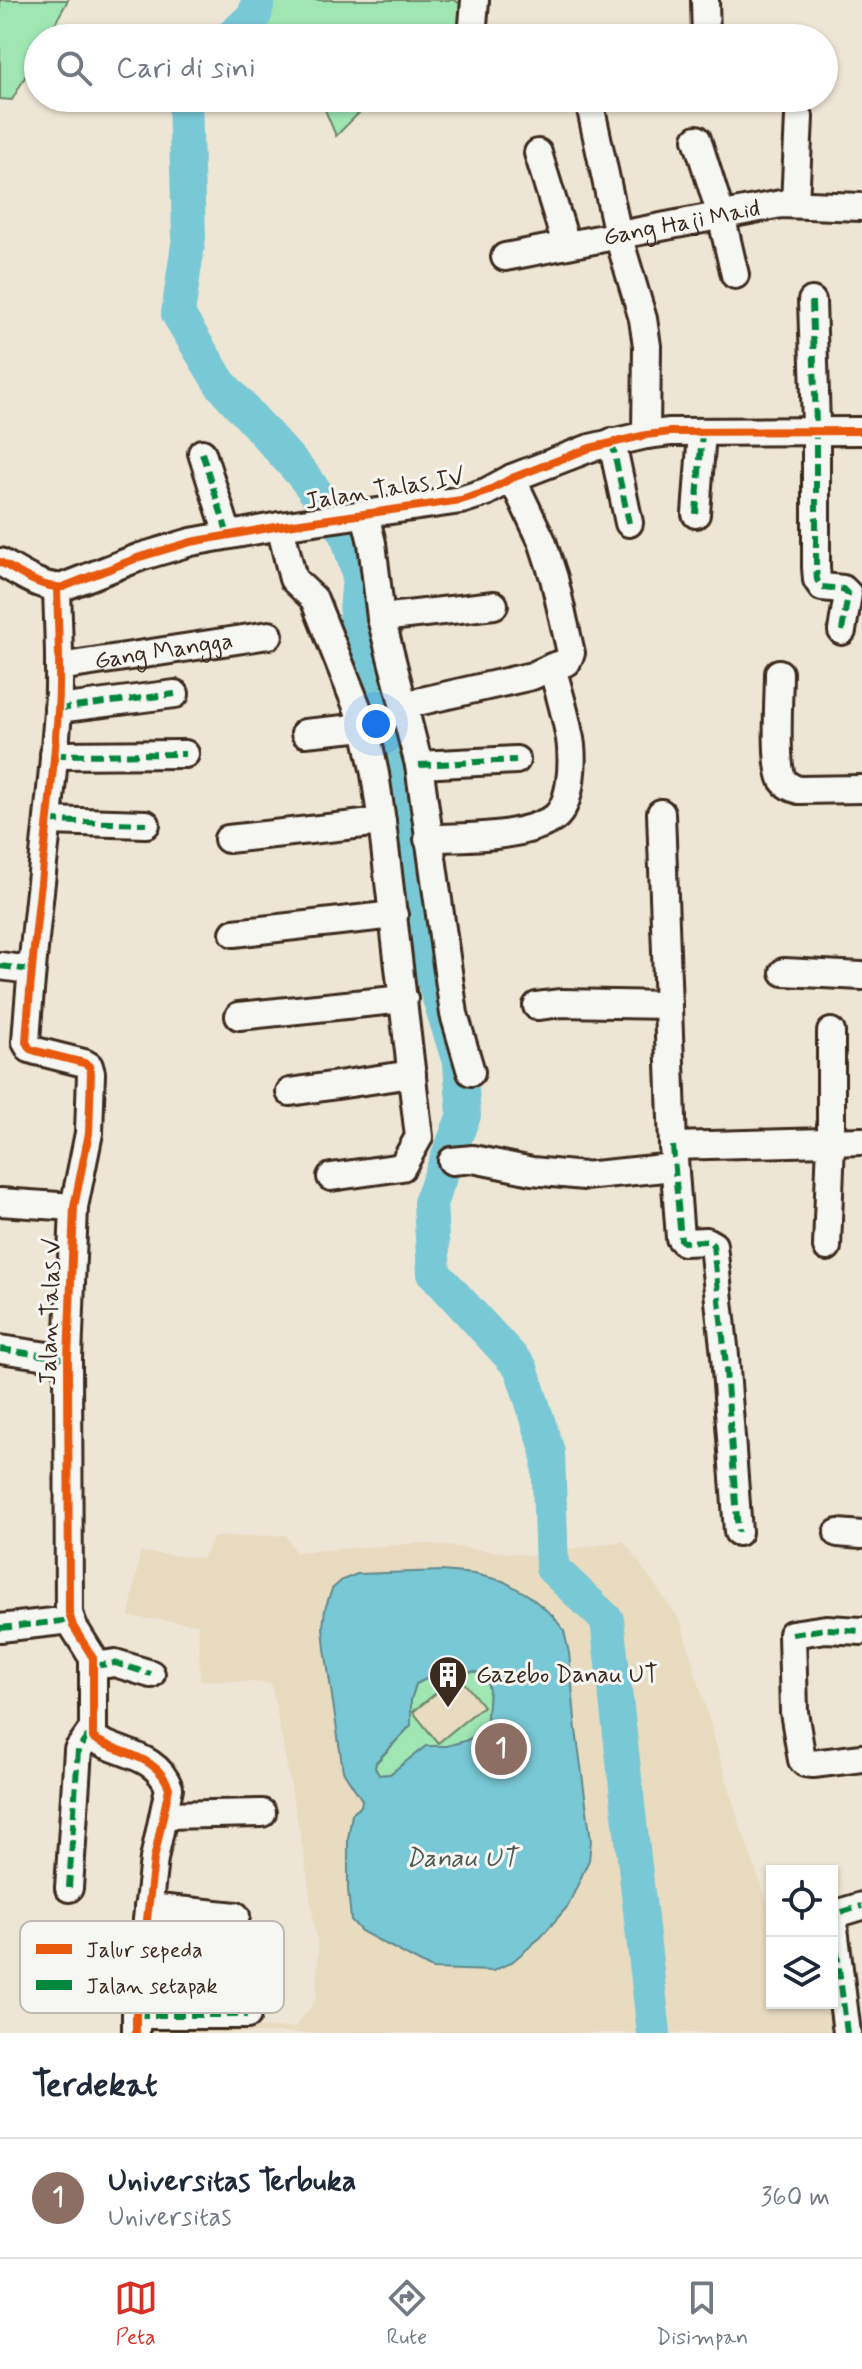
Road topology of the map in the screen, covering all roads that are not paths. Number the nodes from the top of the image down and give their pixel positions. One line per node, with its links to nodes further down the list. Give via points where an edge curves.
1 (475, 0): 3 (street)
2 (705, 0): 4 (street)
3 (473, 24)
4 (706, 24)
5 (592, 112): 12 (street)
6 (799, 117): 9 (street)
7 (697, 139): 11 (street)
8 (538, 153): 13 (street)
9 (795, 204): 10 (street, Gang Haji Maid); 11 (street, Gang Haji Maid)
10 (862, 207)
11 (721, 215): 12 (street, Gang Haji Maid); 15 (street)
12 (618, 235): 13 (street, Gang Haji Maid); 20 (street, via 647,346)
13 (566, 244): 14 (street, Gang Haji Maid)
14 (505, 257)
15 (735, 275)
16 (812, 301): 19 (street)
17 (862, 431): 19 (street, Jalan Talas IV)
18 (702, 432): 19 (street, Jalan Talas IV); 20 (street, Jalan Talas IV); 25 (street)
19 (816, 432): 33 (street, via 817,580 822,587 847,592)
20 (646, 435): 21 (street, Jalan Talas IV)
21 (612, 442): 23 (street, Jalan Talas IV); 26 (street)
22 (202, 453): 28 (street)
23 (512, 478): 24 (street, Jalan Talas IV, via 461,500); 36 (street, via 542,541 571,653 567,662)
24 (359, 514): 27 (street, Jalan Talas IV); 32 (street, via 372,543)
25 (696, 514)
26 (629, 523)
27 (280, 526): 28 (street, Jalan Talas IV); 38 (street, via 293,579)
28 (228, 535): 30 (street, Jalan Talas IV, via 140,557)
29 (0, 562): 30 (street)
30 (57, 588): 35 (street, Jalan Talas V)
31 (494, 605): 32 (street)
32 (381, 618): 38 (street)
33 (842, 631)
34 (269, 635): 35 (street, Gang Mangga)
35 (59, 667): 41 (street, Jalan Talas V)
36 (552, 667): 40 (street); 54 (street, via 570,737 565,805 554,819 529,828)
37 (779, 673): 48 (street, via 779,763 784,782 799,790)
38 (380, 686): 40 (street); 42 (street)
39 (175, 694): 41 (street)
40 (404, 705): 47 (street)
41 (58, 709): 45 (street, Jalan Talas V)
42 (365, 727): 43 (street); 51 (street)
43 (305, 733)
44 (185, 754): 45 (street)
45 (54, 755): 50 (street, Jalan Talas V)
46 (516, 760): 47 (street)
47 (419, 765): 54 (street)
48 (862, 789)
49 (661, 813): 62 (street)
50 (48, 821): 52 (street); 58 (street, Jalan Talas V)
51 (382, 822): 53 (street); 55 (street)
52 (146, 824)
53 (228, 839)
54 (428, 839): 67 (street, via 454,1014)
55 (394, 915): 56 (street); 61 (street)
56 (234, 933)
57 (0, 966): 58 (street)
58 (30, 970): 66 (street, Jalan Talas V)
59 (784, 972): 60 (street)
60 (862, 976)
61 (404, 999): 64 (street); 68 (street)
62 (668, 1005): 63 (street); 72 (street)
63 (537, 1006)
64 (239, 1016)
65 (831, 1032): 70 (street)
66 (13, 1041): 76 (street, Jalan Talas V, via 89,1066 89,1133)
67 (471, 1072)
68 (412, 1074): 69 (street); 74 (street, via 419,1137 402,1167)
69 (290, 1092)
70 (831, 1141): 71 (street); 72 (street); 77 (street)
71 (862, 1141)
72 (674, 1156): 73 (street, via 584,1176 473,1159); 80 (street, via 681,1240 713,1245)
73 (452, 1161)
74 (331, 1177)
75 (0, 1202): 76 (street)
76 (74, 1207): 79 (street, Jalan Talas V)
77 (827, 1247)
78 (0, 1349): 79 (street)
79 (68, 1359): 81 (street, Jalan Talas V)
80 (738, 1532)
81 (71, 1620): 82 (street); 84 (street, Jalan Talas V)
82 (0, 1628)
83 (862, 1631): 87 (street, via 792,1634 794,1712 802,1760 813,1764)
84 (94, 1666): 85 (street, via 115,1663); 86 (street, Jalan Talas V)
85 (151, 1674)
86 (92, 1730): 89 (street, via 96,1741 157,1768 169,1788); 90 (street, via 78,1750)
87 (862, 1758)
88 (262, 1813): 89 (street)
89 (164, 1815): 92 (street)
90 (69, 1888)
91 (862, 1906): 97 (street, via 833,1920)
92 (148, 1907): 93 (street); 94 (street)
93 (236, 1916)
94 (146, 1921)
95 (247, 2015): 96 (street)
96 (136, 2024)
97 (847, 2033)

